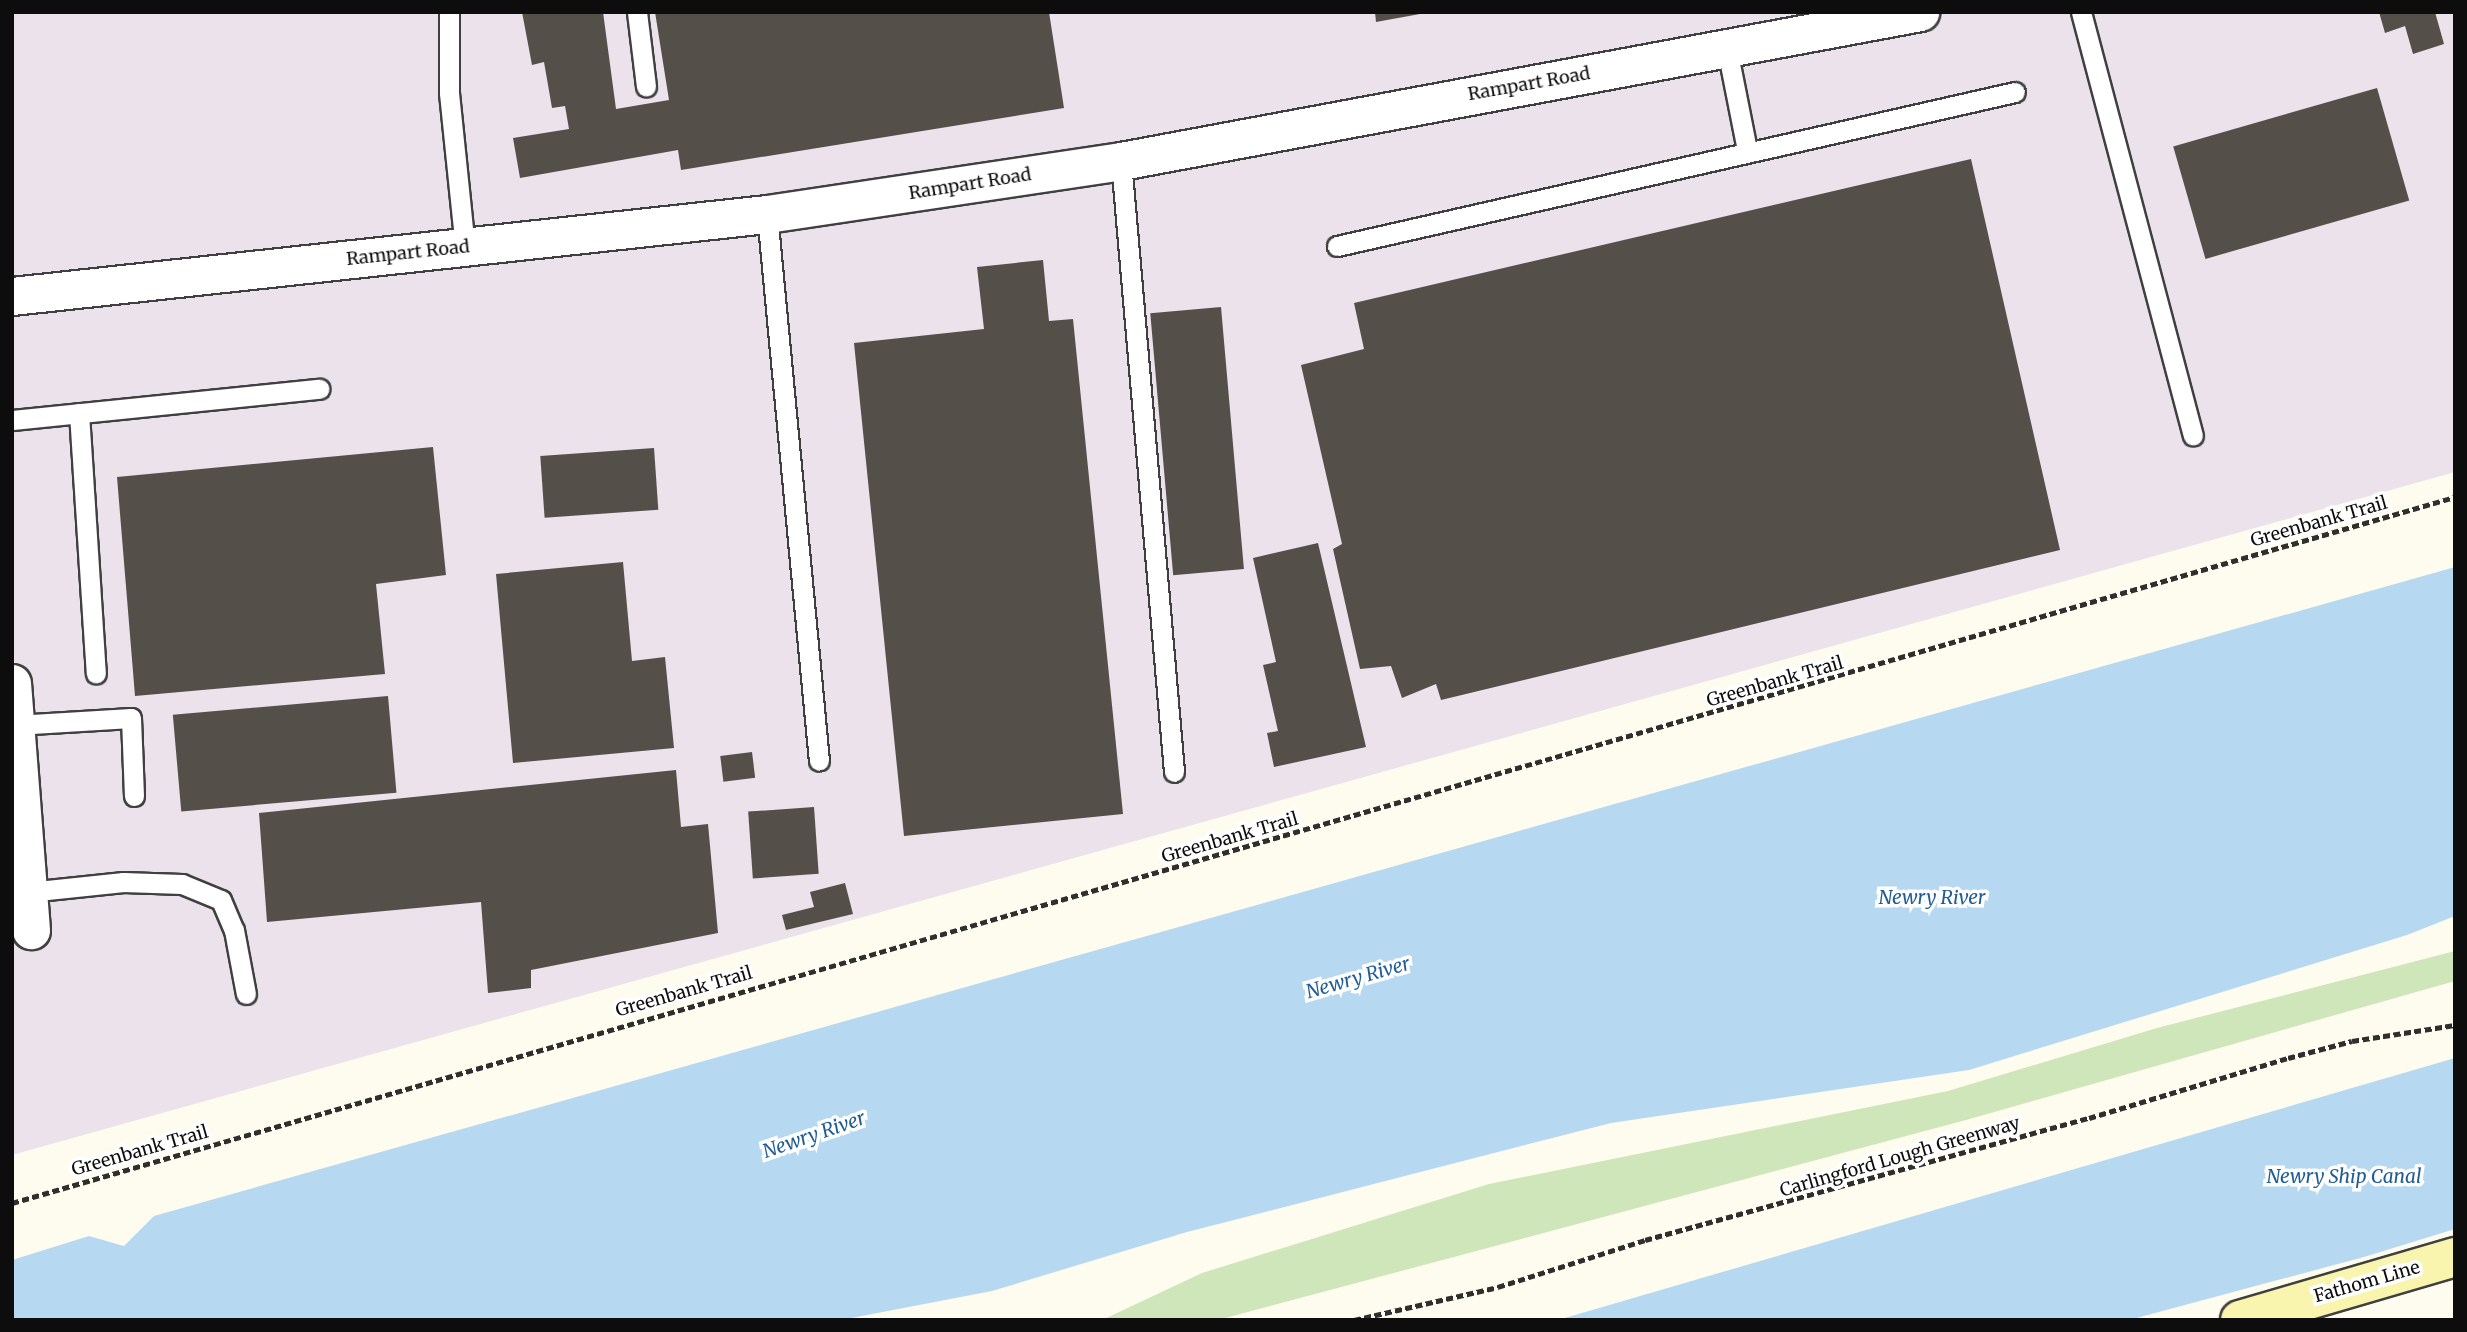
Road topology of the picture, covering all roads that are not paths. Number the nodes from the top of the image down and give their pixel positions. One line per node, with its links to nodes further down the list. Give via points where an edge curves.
1 (449, 12): 12 (lane, via 449,93)
2 (637, 12): 6 (lane)
3 (1920, 12): 5 (street, Rampart Road)
4 (2081, 12): 17 (lane)
5 (1727, 48): 8 (lane); 9 (street, Rampart Road)
6 (646, 86)
7 (2015, 92): 8 (lane)
8 (1747, 150): 11 (lane, via 1658,175)
9 (1121, 161): 10 (street, Rampart Road); 23 (lane)
10 (767, 214): 12 (street, Rampart Road); 21 (lane)
11 (1337, 246)
12 (465, 247): 13 (street, Rampart Road)
13 (12, 296)
14 (318, 389): 15 (lane)
15 (79, 413): 16 (lane); 18 (lane)
16 (12, 420)
17 (2193, 435)
18 (96, 673)
19 (12, 682): 20 (street)
20 (15, 725): 22 (street); 24 (lane, via 131,718)
21 (819, 761)
22 (15, 769): 25 (street)
23 (1174, 772)
24 (134, 796)
25 (28, 892): 26 (street); 27 (lane, via 158,883 182,884 221,900 234,930)
26 (31, 930)
27 (246, 994)
28 (2455, 1256): 29 (main road, Fathom Line)
29 (2240, 1320)

